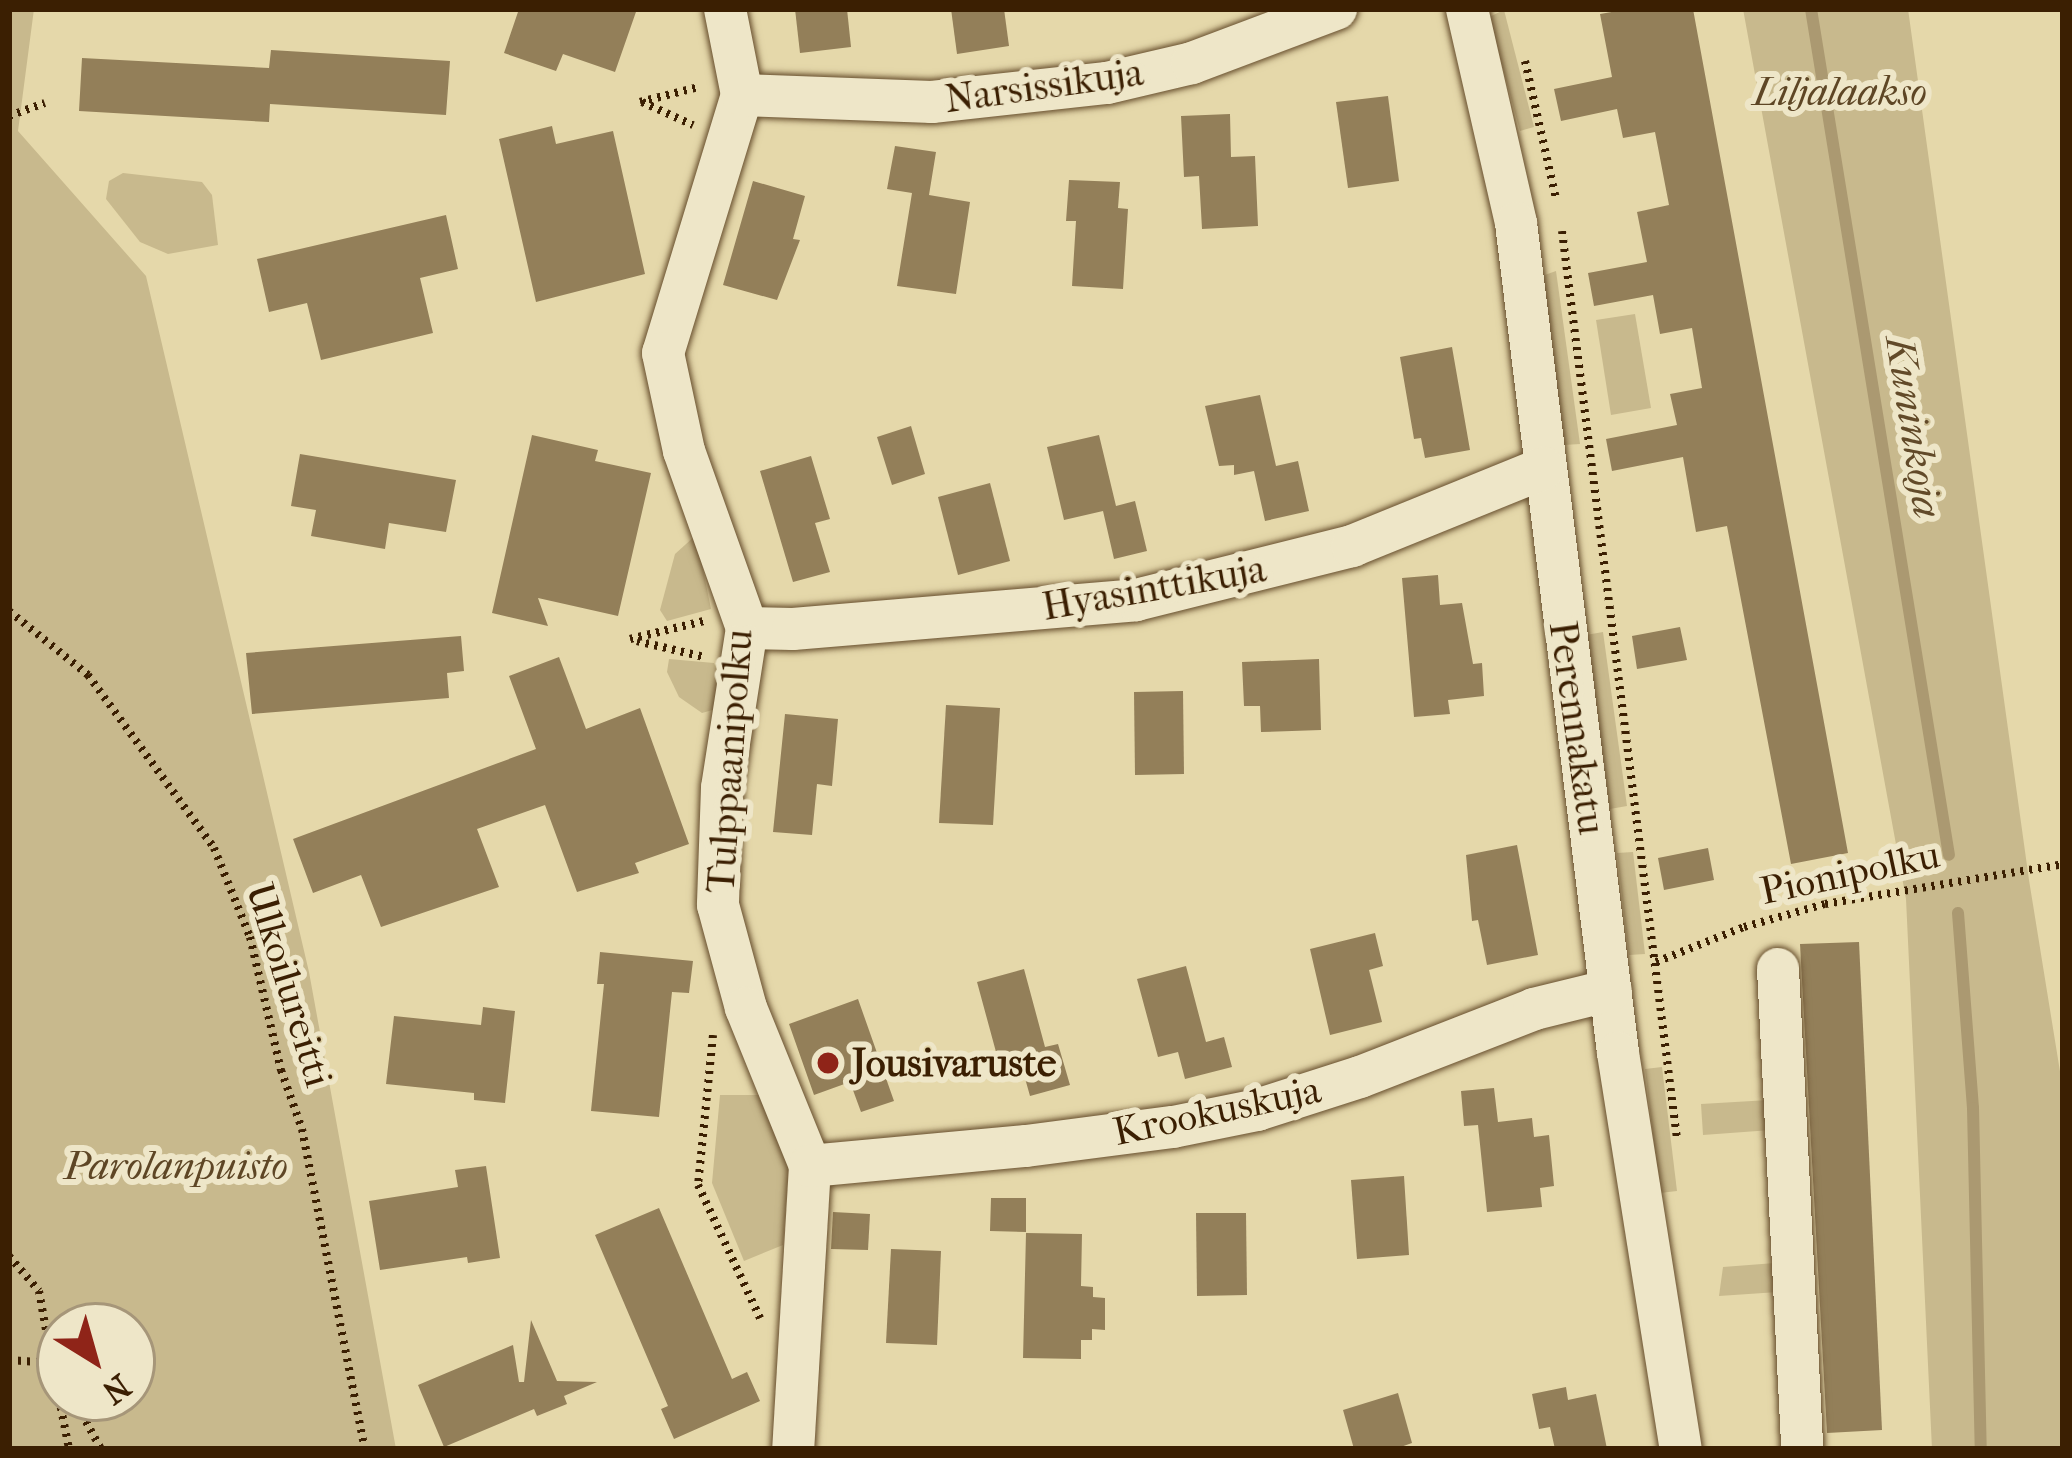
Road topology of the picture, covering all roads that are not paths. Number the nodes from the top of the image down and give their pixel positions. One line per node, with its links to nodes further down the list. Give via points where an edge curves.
1 (725, 9): 4 (street, Tulppaanipolku)
2 (1336, 9): 4 (street, Narsissikuja, via 1192,63 1108,82)
3 (1467, 9): 5 (street, Perennakatu, via 1508,178)
4 (737, 110): 6 (street, Tulppaanipolku, via 663,352 684,451)
5 (1544, 469): 6 (street, Hyasinttikuja, via 1352,546 1136,600); 8 (street, Perennakatu)
6 (744, 634): 9 (street, Tulppaanipolku, via 722,788 718,905 746,1008)
7 (1778, 969): 12 (street)
8 (1611, 990): 9 (street, Krookuskuja, via 1534,1009 1256,1110 1047,1144); 11 (street, Perennakatu)
9 (810, 1166): 10 (street, Tulppaanipolku)
10 (793, 1449)
11 (1682, 1449)
12 (1802, 1449)

